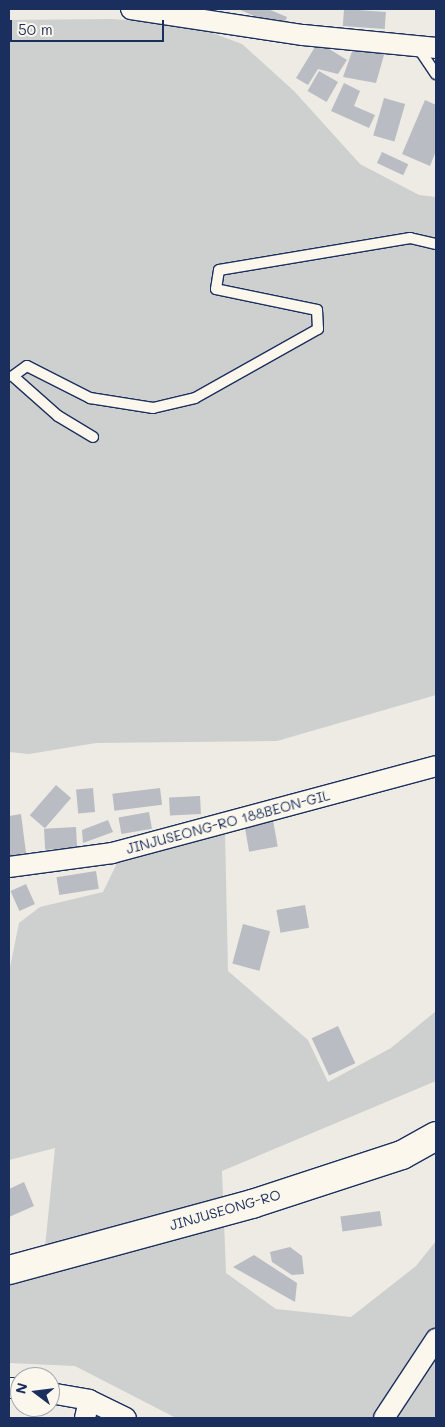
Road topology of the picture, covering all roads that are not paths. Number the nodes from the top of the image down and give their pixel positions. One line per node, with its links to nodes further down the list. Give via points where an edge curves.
1 (131, 9): 2 (street, via 303,35)
2 (416, 45): 3 (street); 4 (lane)
3 (436, 48)
4 (436, 74)
5 (436, 244): 6 (lane, via 410,238 219,270 216,289 318,310 318,329 195,398 153,408 90,398 28,366 13,376 58,416)
6 (93, 437)
7 (436, 766): 8 (street, JINJUSEONG-RO 188BEON-GIL, via 112,853)
8 (9, 867)
9 (436, 1136): 10 (main road, JINJUSEONG-RO, via 402,1155 252,1204)
10 (9, 1270)
11 (436, 1339): 15 (street)
12 (60, 1397): 13 (street)
13 (87, 1409): 14 (street)
14 (126, 1418)
15 (384, 1418)

